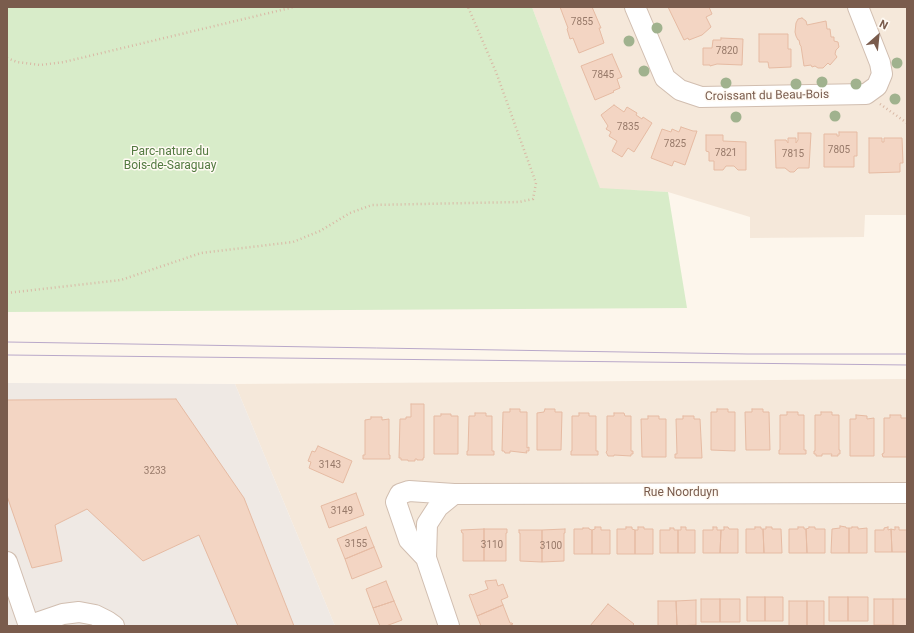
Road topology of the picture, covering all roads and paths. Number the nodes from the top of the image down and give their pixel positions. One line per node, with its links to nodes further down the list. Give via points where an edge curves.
1 (294, 7): 5 (path, via 64,62 40,65)
2 (468, 7): 8 (path, via 496,72 536,183 533,199 518,202 372,204 350,213 320,231 292,242 201,253 121,280)
3 (635, 7): 6 (street, Croissant du Beau-Bois, via 665,78 680,90 701,97)
4 (858, 7): 6 (street, via 882,74 877,86)
5 (7, 58)
6 (866, 94): 7 (path)
7 (907, 123)
8 (7, 293)
9 (907, 492): 10 (street, Rue Noorduyn)
10 (454, 494): 11 (street, Rue Noorduyn, via 438,507 427,524); 11 (street, Rue Noorduyn, via 409,491 400,494 396,502 409,540)
11 (426, 558): 15 (street, Rue Noorduyn)
12 (7, 562): 13 (street)
13 (29, 626): 14 (street, via 63,614 80,612 95,615)
14 (114, 626)
15 (449, 626)

